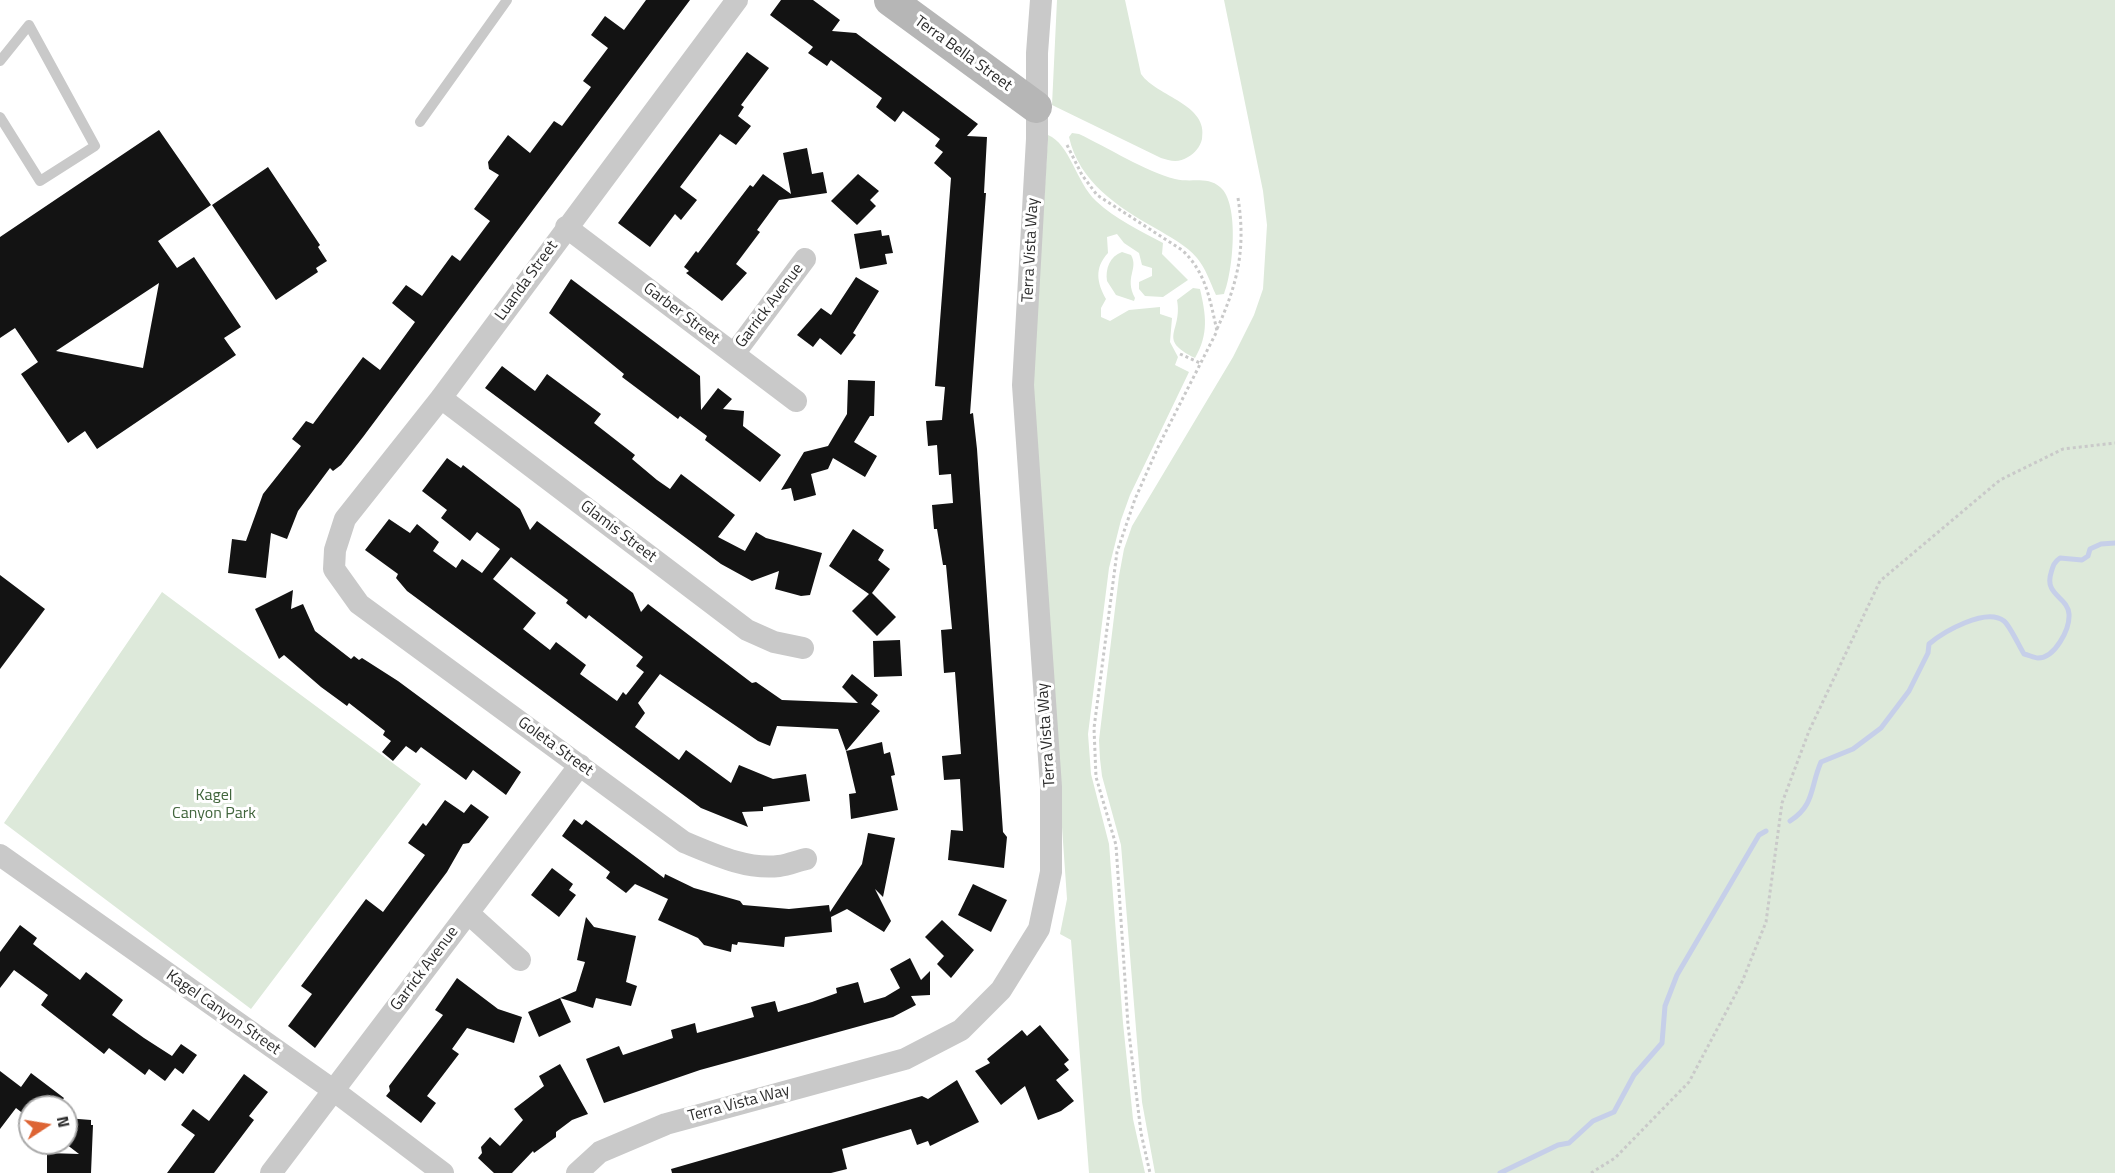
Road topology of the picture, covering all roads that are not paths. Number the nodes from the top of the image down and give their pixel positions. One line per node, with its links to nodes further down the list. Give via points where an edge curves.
1 (507, 0): 8 (lane)
2 (737, 0): 9 (street, Luanda Street)
3 (890, 0): 6 (street, Terra Bella Street)
4 (1041, 0): 6 (street, Terra Vista Way)
5 (0, 61): 7 (lane, via 29,25 95,146 40,182)
6 (1036, 107): 24 (street, Terra Vista Way, via 1023,385 1051,787 1051,872 1039,929 1000,990 961,1030 905,1059 666,1124 600,1152)
7 (0, 117)
8 (420, 122)
9 (566, 226): 11 (street, Garber Street); 12 (street, Luanda Street)
10 (805, 259): 11 (street, Garrick Avenue)
11 (734, 354): 13 (street, Garber Street)
12 (441, 398): 14 (street, Luanda Street, via 345,519 335,550); 15 (street, Glamis Street, via 747,630 774,642)
13 (796, 401)
14 (334, 569): 16 (street, Goleta Street, via 359,604)
15 (803, 648)
16 (580, 765): 17 (street, Goleta Street, via 684,842 757,866 779,866); 19 (street, Garrick Avenue)
17 (806, 859)
18 (4, 867): 21 (street, Kagel Canyon Street)
19 (468, 913): 20 (street); 21 (street, Garrick Avenue)
20 (520, 960)
21 (333, 1090): 22 (street, Garrick Avenue); 23 (street, Kagel Canyon Street)
22 (271, 1173)
23 (443, 1173)
24 (577, 1173)

